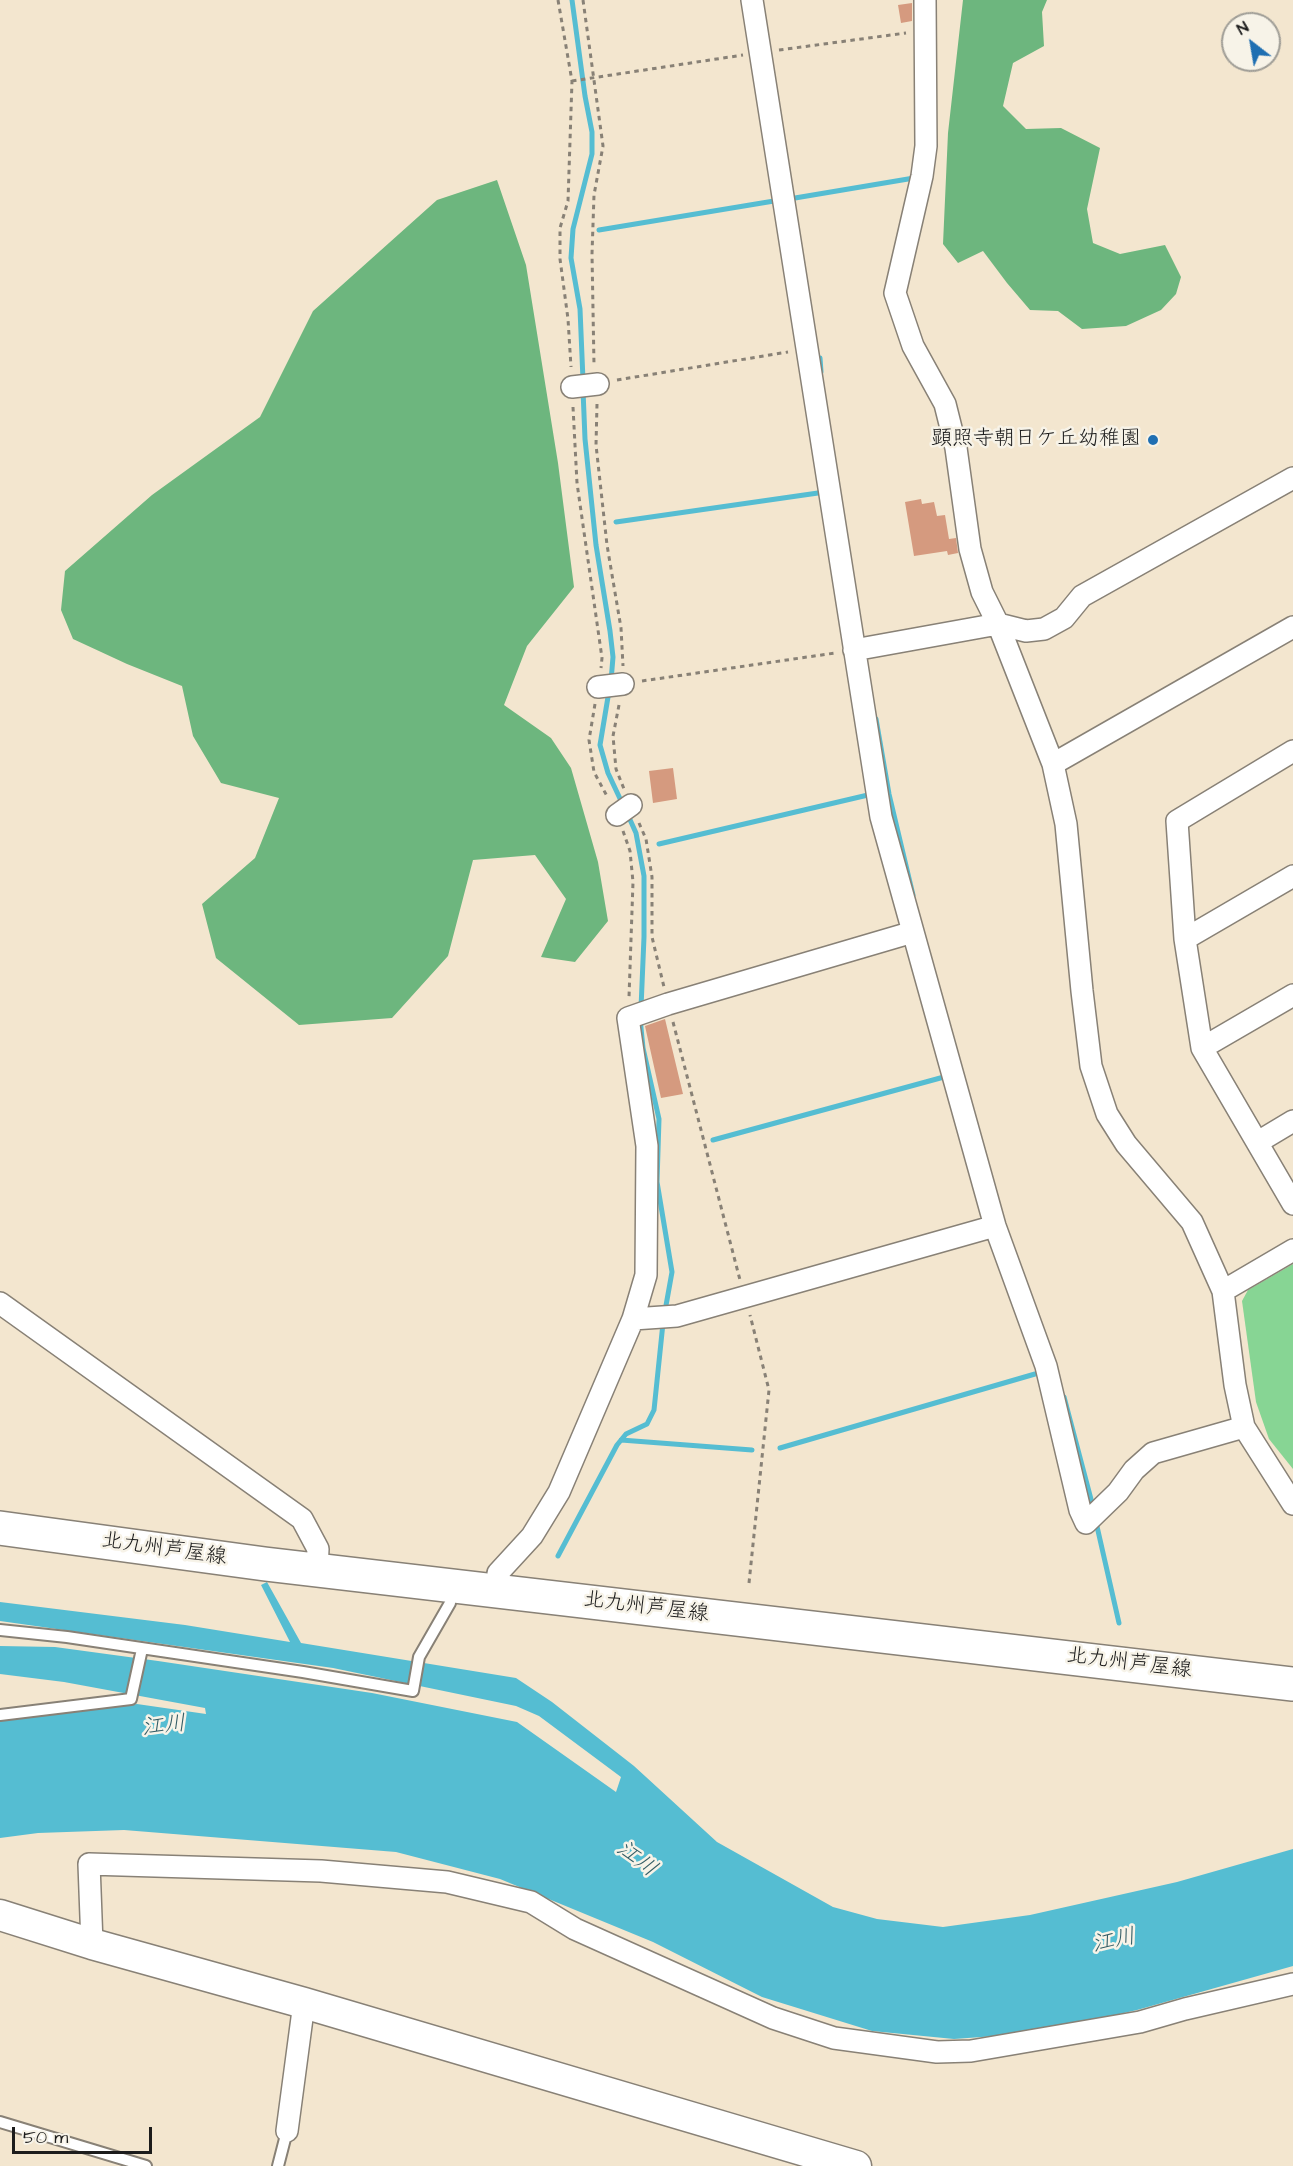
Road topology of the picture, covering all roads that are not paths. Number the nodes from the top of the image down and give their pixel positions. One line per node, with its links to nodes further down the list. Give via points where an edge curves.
1 (752, 0): 8 (street)
2 (925, 0): 6 (street, via 926,146 895,293 913,346 945,404 956,448 970,549 982,592)
3 (598, 384): 4 (street)
4 (572, 387)
5 (1293, 478): 6 (street, via 1082,596 1064,618 1044,629 1026,632)
6 (998, 624): 8 (street); 12 (street)
7 (1293, 627): 12 (street)
8 (854, 650): 14 (street, via 881,817)
9 (623, 684): 10 (street)
10 (598, 687)
11 (1293, 751): 15 (street, via 1177,821)
12 (1053, 764): 23 (street, via 1066,824 1091,1066 1107,1114 1126,1144 1192,1222)
13 (1293, 876): 15 (street)
14 (913, 932): 21 (street); 25 (street, via 628,1018 647,1146 646,1275)
15 (1185, 939): 17 (street)
16 (1293, 995): 17 (street)
17 (1202, 1048): 19 (street)
18 (1293, 1121): 19 (street)
19 (1258, 1142): 20 (street)
20 (1293, 1204)
21 (995, 1226): 25 (street, via 677,1316); 26 (street, via 1046,1366 1086,1522 1153,1453)
22 (1293, 1250): 23 (street)
23 (1223, 1291): 26 (street)
24 (0, 1303): 30 (street, via 302,1519)
25 (633, 1319): 31 (street, via 559,1492 532,1536)
26 (1244, 1427): 27 (street)
27 (1293, 1504)
28 (0, 1509): 30 (main road, 北九州芦屋線, via 257,1540)
29 (0, 1528): 30 (main road, 北九州芦屋線)
30 (317, 1559): 31 (main road, 北九州芦屋線); 36 (main road, 北九州芦屋線)
31 (498, 1573): 35 (main road, 北九州芦屋線)
32 (450, 1604): 34 (lane, via 419,1657 413,1691)
33 (0, 1630): 34 (lane)
34 (142, 1649): 37 (lane, via 131,1699)
35 (1293, 1662)
36 (1293, 1683)
37 (0, 1715)
38 (0, 1915): 39 (street)
39 (92, 1944): 40 (street, via 89,1864 321,1871 447,1882 531,1902 575,1929 773,2018 834,2038 937,2052 971,2051 1140,2022); 41 (street)
40 (1293, 1984)
41 (304, 2003): 43 (street); 46 (street)
42 (0, 2122): 44 (lane)
43 (287, 2131): 45 (lane)
44 (146, 2166)
45 (278, 2166)
46 (856, 2166)

